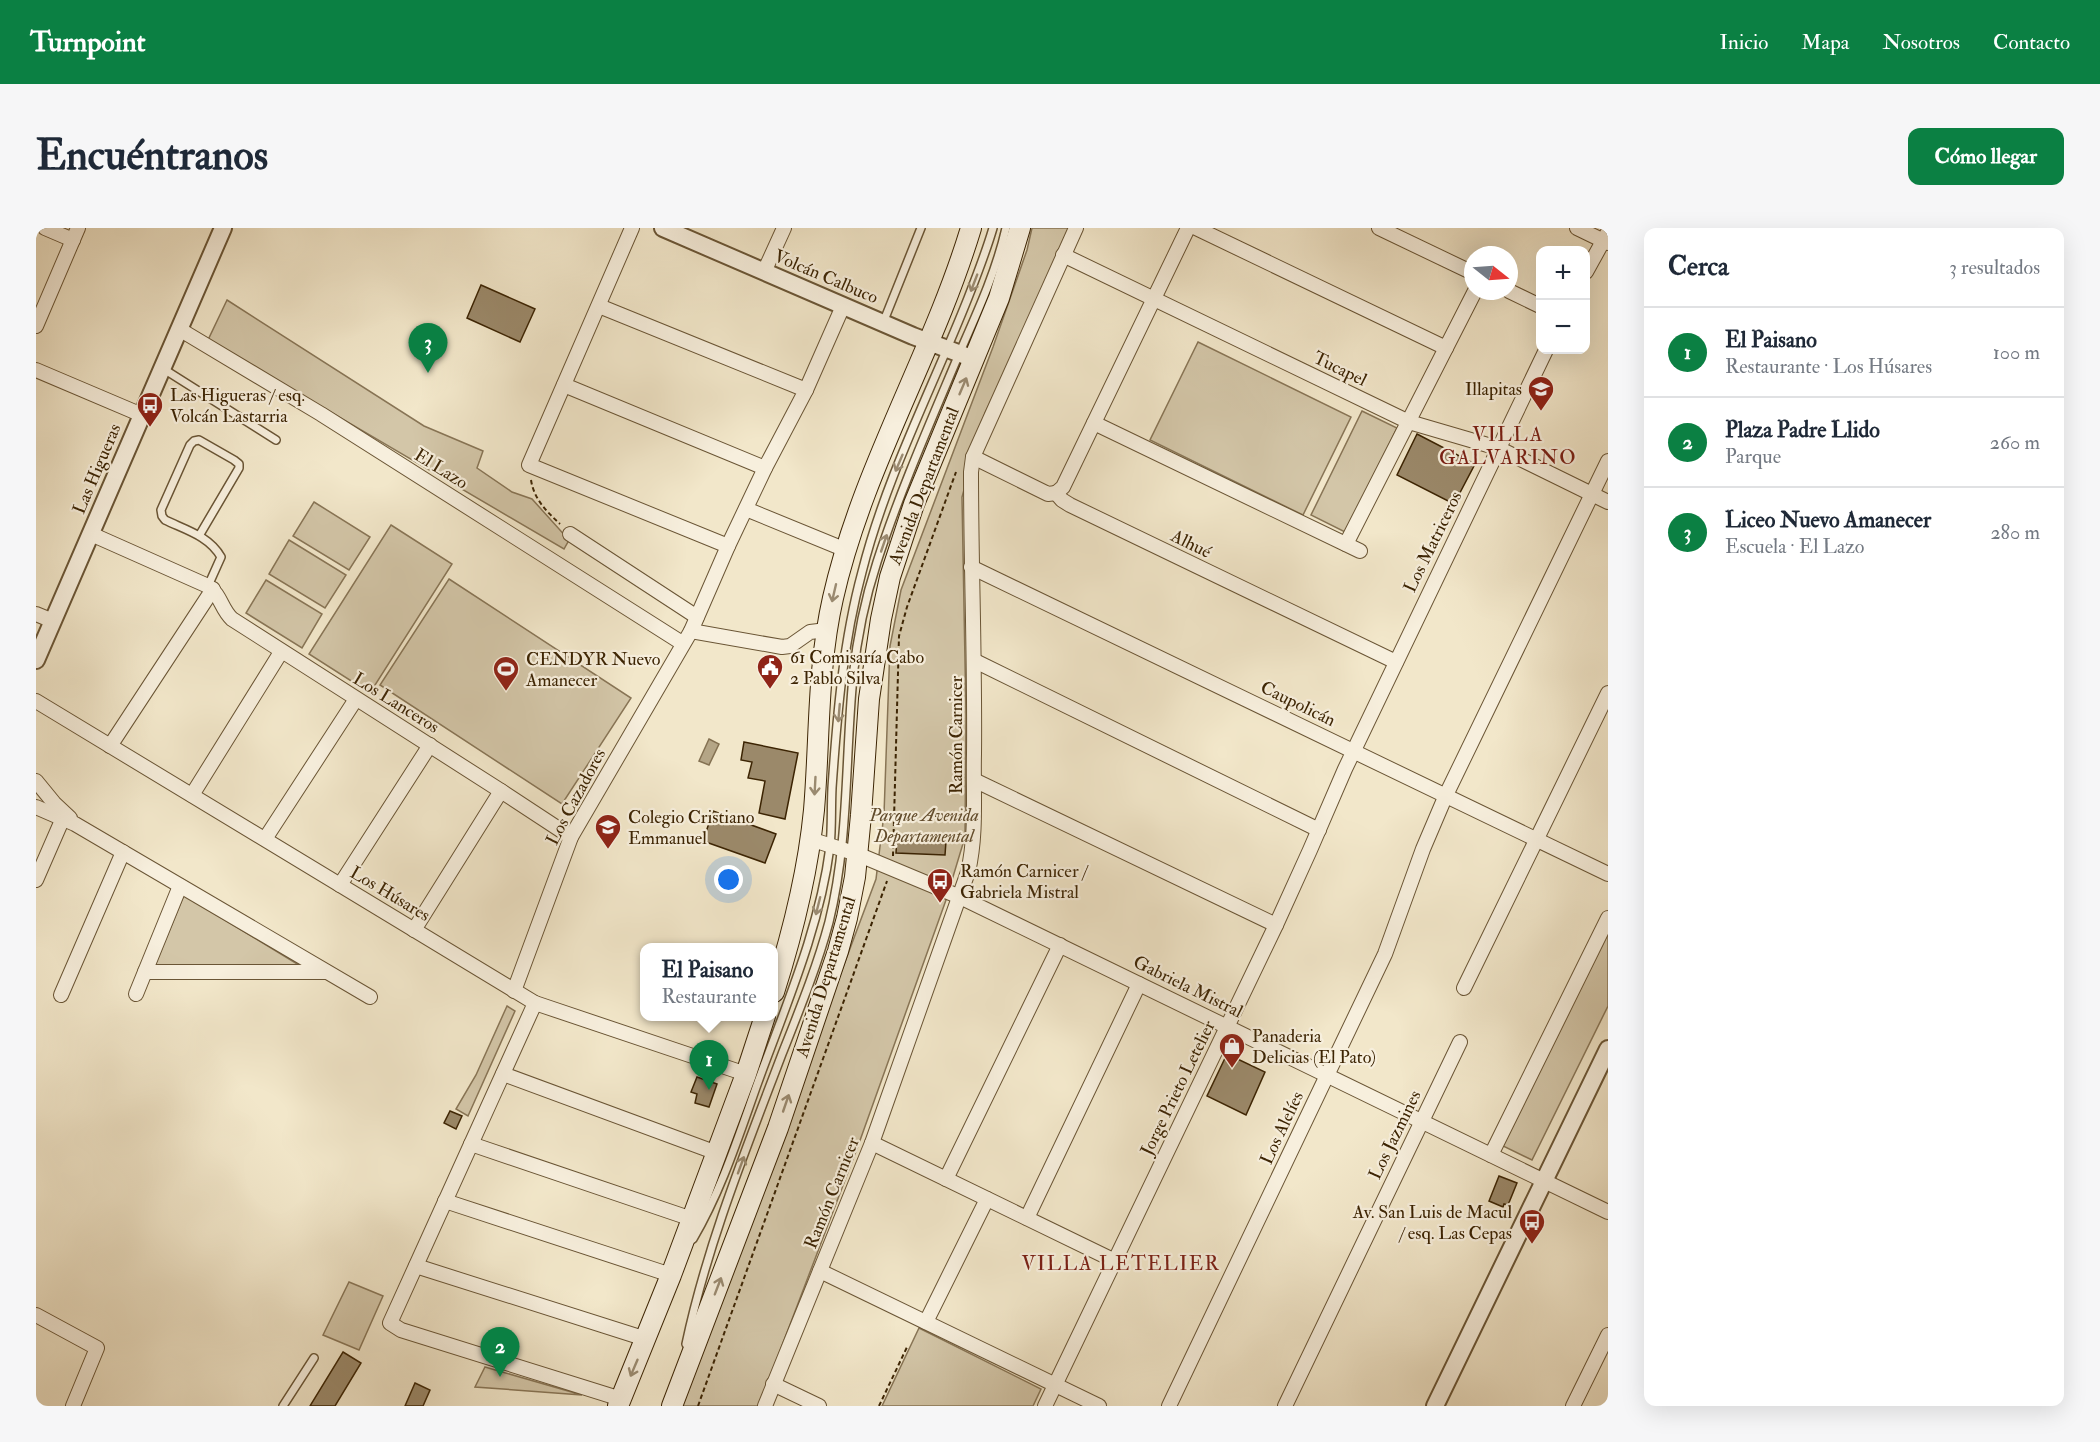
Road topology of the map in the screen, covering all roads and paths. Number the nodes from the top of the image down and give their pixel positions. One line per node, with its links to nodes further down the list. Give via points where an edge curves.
1 (45, 228): 16 (street)
2 (223, 228): 30 (street, Las Higueras)
3 (632, 228): 26 (street)
4 (663, 228): 21 (street, Volcán Calbuco)
5 (784, 228): 21 (street)
6 (921, 228): 28 (lane)
7 (971, 228): 32 (main road, Avenida Departamental, via 959,265)
8 (993, 228): 32 (lane, one-way to 32)
9 (1006, 228): 32 (lane, via 986,294)
10 (1020, 228): 32 (main road, Avenida Departamental, via 999,298)
11 (1076, 228): 18 (street, Ramón Carnicer)
12 (1188, 228): 23 (street)
13 (1196, 228): 31 (street)
14 (1379, 228): 20 (street)
15 (1577, 228): 17 (street)
16 (76, 234): 29 (street)
17 (1606, 239): 19 (street)
18 (1063, 255): 23 (street, Tucapel); 43 (street, Ramón Carnicer)
19 (1590, 265)
20 (1464, 269)
21 (764, 272): 27 (street, Volcán Calbuco)
22 (1518, 295): 25 (street)
23 (1153, 299): 39 (street, Tucapel); 40 (street)
24 (1470, 300): 31 (street)
25 (1536, 304)
26 (598, 306): 36 (street); 37 (street)
27 (843, 306): 28 (street, Volcán Calbuco); 37 (street, Los Cazadores)
28 (883, 323): 32 (street, Volcán Calbuco)
29 (36, 326)
30 (179, 329): 34 (street, Las Higueras); 65 (street, El Lazo, via 321,414)
31 (1446, 348): 39 (street)
32 (952, 351): 56 (main road, Avenida Departamental, via 875,469); 88 (main road, Avenida Departamental, one-way to 32, via 885,598 914,504); 88 (lane, one-way to 88, via 895,472 859,581 841,682 832,788)
33 (1544, 354): 42 (street, Los Matriceros)
34 (162, 368): 38 (street, Las Higueras); 41 (lane)
35 (36, 370): 38 (street)
36 (564, 385): 45 (street); 46 (street)
37 (806, 390): 46 (street, Los Cazadores)
38 (142, 415): 51 (street, Las Higueras)
39 (1409, 422): 42 (street, Tucapel); 54 (street)
40 (1094, 423): 47 (street, via 1063,487); 54 (street)
41 (276, 440)
42 (1498, 448): 48 (street, Tucapel); 69 (street, Los Matriceros)
43 (974, 457): 47 (street, Alhué, via 1048,494); 58 (street, Ramón Carnicer)
44 (1608, 461): 48 (street, Los Alelíes)
45 (529, 465): 52 (path, via 533,491 546,511); 55 (street)
46 (765, 468): 50 (street, Los Cazadores)
47 (1056, 493): 69 (street, Alhué, via 1065,503)
48 (1592, 494): 49 (street, Tucapel); 80 (street, Los Alelíes)
49 (1608, 502)
50 (746, 509): 55 (street, Los Cazadores); 56 (street)
51 (91, 534): 59 (street); 62 (street, Las Higueras)
52 (570, 534): 61 (street)
53 (199, 536): 53 (lane, via 165,520 161,510 190,445 199,440 239,464); 59 (lane, via 215,546 221,557)
54 (1346, 544): 57 (street)
55 (728, 546): 61 (street, Los Cazadores)
56 (846, 550): 63 (main road, Avenida Departamental, one-way to 63)
57 (1360, 550)
58 (972, 567): 68 (street, Ramón Carnicer); 75 (street, Caupolicán)
59 (211, 588): 66 (street, Los Lanceros, via 226,614); 74 (street)
60 (36, 614): 62 (street)
61 (697, 617): 64 (street, Los Cazadores)
62 (53, 621): 67 (street, Las Higueras)
63 (827, 630): 64 (street, via 810,632 782,647); 86 (main road, Avenida Departamental, one-way to 86)
64 (691, 631): 65 (street, Los Cazadores)
65 (682, 643): 84 (street, Los Cazadores)
66 (280, 652): 71 (street, Los Lanceros); 79 (street)
67 (36, 660)
68 (975, 661): 76 (street, Ramón Carnicer); 83 (street)
69 (1396, 662): 75 (street, Los Matriceros)
70 (1608, 693): 87 (street)
71 (356, 699): 73 (street, Los Lanceros); 85 (street)
72 (36, 701): 74 (street, Los Húsares)
73 (430, 745): 78 (street, Los Lanceros); 92 (street)
74 (110, 746): 79 (street, Los Húsares)
75 (1353, 750): 80 (street, Caupolicán); 83 (street, Jorge Prieto Letelier)
76 (974, 780): 94 (street, Ramón Carnicer, via 974,841); 96 (street)
77 (36, 781): 82 (street)
78 (501, 791): 84 (street, Los Lanceros); 97 (street)
79 (192, 795): 85 (street, Los Húsares)
80 (1446, 795): 87 (street, Caupolicán); 115 (street, Los Alelíes, via 1385,954)
81 (36, 807): 82 (street)
82 (69, 821): 89 (street); 91 (street)
83 (1319, 830): 96 (street, Jorge Prieto Letelier)
84 (571, 837): 104 (street, Los Cazadores)
85 (265, 839): 92 (street, Los Húsares)
86 (810, 839): 88 (street, Gabriela Mistral); 101 (main road, Avenida Departamental, via 796,918)
87 (1537, 839): 90 (street, Caupolicán); 103 (street)
88 (843, 849): 94 (street, Gabriela Mistral); 131 (lane, one-way to 131, via 819,904 804,958 730,1162 708,1214); 141 (main road, Avenida Departamental, one-way to 88, via 778,1128 838,951 847,918)
89 (123, 852): 93 (street); 106 (street)
90 (1608, 874)
91 (36, 880)
92 (340, 885): 97 (street, Los Húsares)
93 (180, 886): 99 (street); 100 (street)
94 (960, 897): 98 (street, Gabriela Mistral); 118 (street, Ramón Carnicer)
95 (1608, 918): 120 (street)
96 (1276, 925): 110 (street, Jorge Prieto Letelier)
97 (414, 930): 104 (street, Los Húsares)
98 (1060, 945): 102 (street, Gabriela Mistral); 121 (street)
99 (145, 972): 100 (street); 105 (street)
100 (327, 972): 107 (street)
101 (778, 979)
102 (1139, 984): 110 (street, Gabriela Mistral); 126 (street)
103 (1464, 988)
104 (514, 991): 108 (street, Los Húsares)
105 (136, 994)
106 (61, 995)
107 (370, 997)
108 (535, 1003): 113 (street); 114 (street, Los Húsares)
109 (764, 1021): 114 (main road)
110 (1227, 1027): 115 (street, Gabriela Mistral); 128 (street, Jorge Prieto Letelier)
111 (1460, 1042): 116 (street, Los Jazmines)
112 (1608, 1049): 122 (street)
113 (503, 1074): 117 (street); 119 (street)
114 (746, 1074): 119 (main road)
115 (1327, 1075): 116 (street, Gabriela Mistral); 149 (street, Los Alelíes)
116 (1421, 1121): 120 (street, Gabriela Mistral); 150 (street, Los Jazmines)
117 (471, 1143): 124 (street); 127 (street)
118 (872, 1143): 121 (street); 130 (street, Ramón Carnicer)
119 (717, 1153): 127 (main road)
120 (1491, 1155): 122 (street, Gabriela Mistral)
121 (946, 1179): 123 (street)
122 (1544, 1181): 125 (street, Gabriela Mistral); 151 (street)
123 (987, 1199): 126 (street); 133 (street)
124 (446, 1201): 129 (street); 131 (street)
125 (1608, 1212)
126 (1027, 1218): 128 (street)
127 (692, 1219): 131 (main road)
128 (1115, 1261): 139 (street, Jorge Prieto Letelier)
129 (416, 1266): 135 (street); 140 (street, via 390,1323)
130 (820, 1271): 133 (street); 138 (street, Ramón Carnicer)
131 (671, 1275): 135 (main road)
132 (36, 1315): 142 (street, via 97,1348)
133 (926, 1322): 139 (street)
134 (1608, 1335): 152 (street)
135 (646, 1339): 140 (main road, one-way to 140)
136 (908, 1345): 146 (path)
137 (314, 1358): 143 (lane)
138 (773, 1384): 144 (street, Ramón Carnicer); 145 (street)
139 (1055, 1385): 147 (street, Jorge Prieto Letelier); 148 (street)
140 (619, 1403)
141 (674, 1403)
142 (73, 1406)
143 (283, 1406)
144 (765, 1406)
145 (819, 1406)
146 (879, 1406)
147 (1045, 1406)
148 (1099, 1406)
149 (1169, 1406)
150 (1286, 1406)
151 (1435, 1406)
152 (1573, 1406)

